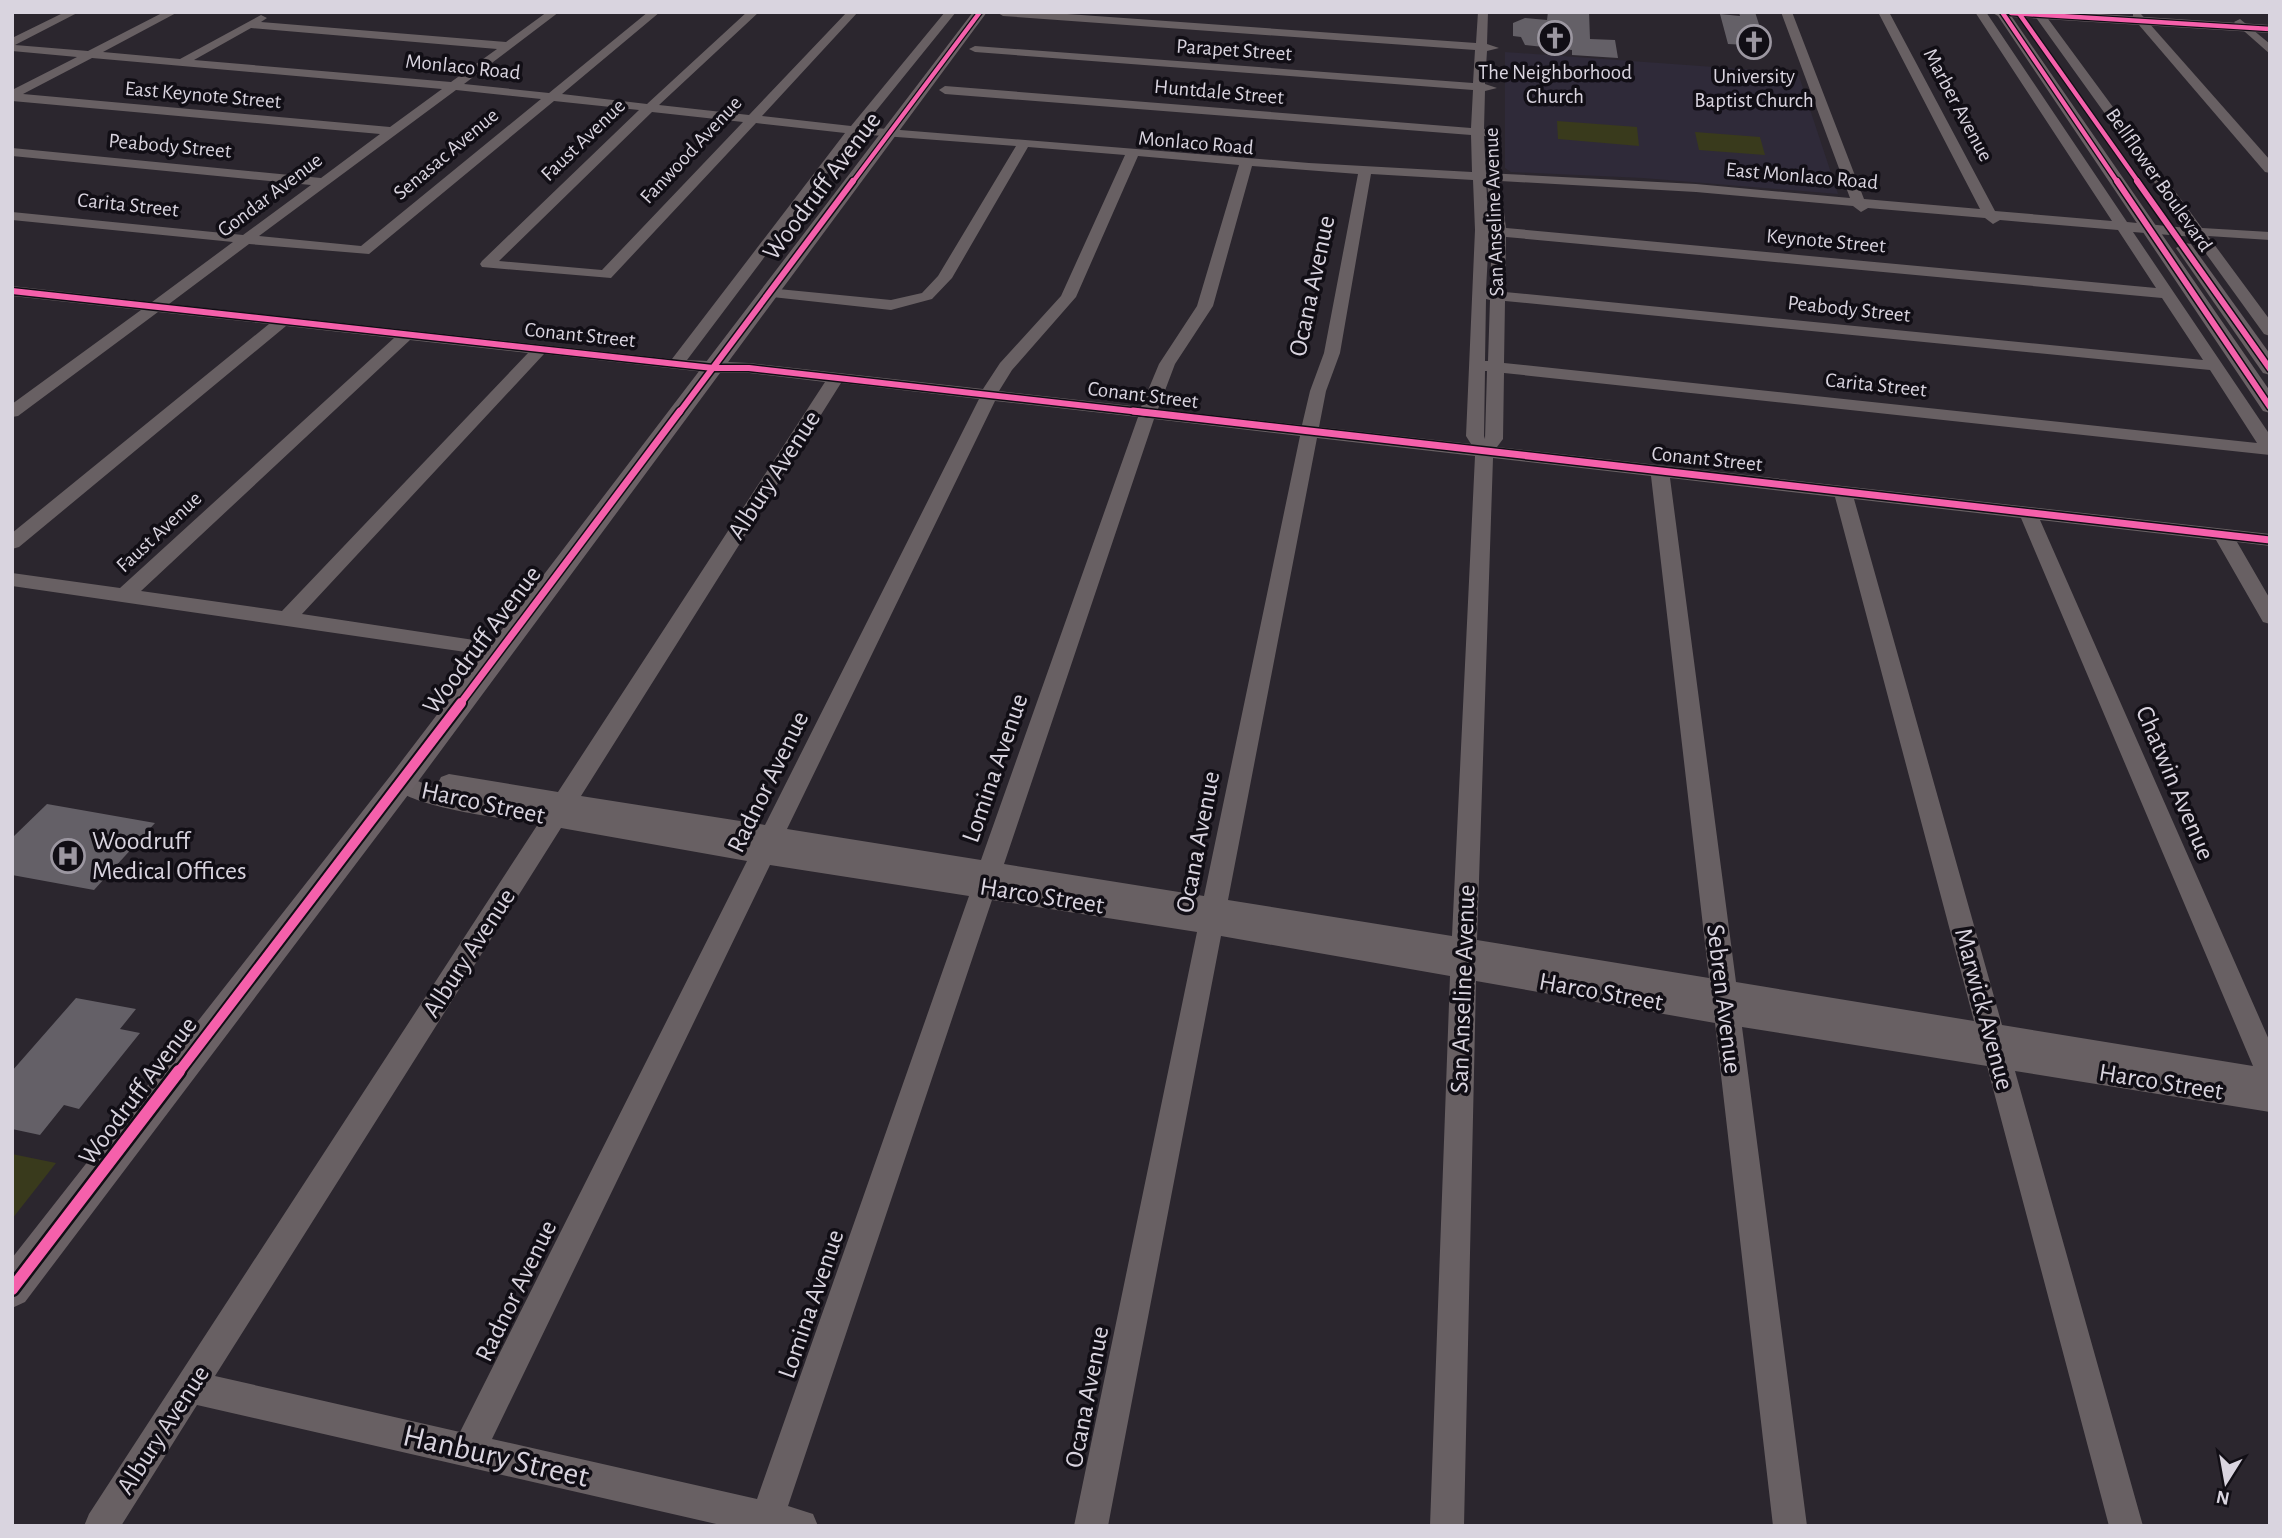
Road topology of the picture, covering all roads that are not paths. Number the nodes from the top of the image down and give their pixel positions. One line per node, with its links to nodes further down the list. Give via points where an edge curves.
1 (74, 12): 24 (street)
2 (173, 12): 30 (street)
3 (270, 12): 21 (street)
4 (554, 12): 25 (street, Gondar Avenue)
5 (655, 12): 36 (street, Senasac Avenue)
6 (754, 12): 37 (street, Faust Avenue)
7 (853, 12): 38 (street, Fanwood Avenue)
8 (951, 12): 39 (street, Woodruff Avenue)
9 (980, 12): 42 (main road, Woodruff Avenue)
10 (1483, 12): 27 (street, San Anseline Avenue)
11 (1494, 12): 27 (street, San Anseline Avenue)
12 (1786, 12): 51 (street)
13 (1884, 12): 53 (street, Marber Avenue)
14 (1980, 12): 54 (street)
15 (2001, 12): 18 (main road); 55 (main road, Bellflower Boulevard)
16 (2085, 12): 20 (main road)
17 (1003, 13): 27 (street)
18 (2018, 13): 19 (main road); 57 (main road, Bellflower Boulevard)
19 (2038, 14): 20 (main road); 59 (street, Bellflower Boulevard)
20 (2139, 18): 22 (main road); 47 (street)
21 (251, 25): 25 (street); 31 (street)
22 (2243, 25): 23 (main road); 29 (street)
23 (2270, 27)
24 (12, 42)
25 (508, 46): 32 (street, Gondar Avenue)
26 (12, 48): 30 (street, Monlaco Road)
27 (1487, 48): 33 (street, San Anseline Avenue)
28 (975, 49): 33 (street, Parapet Street)
29 (2270, 51)
30 (89, 55): 31 (street, Monlaco Road); 35 (street)
31 (181, 63): 32 (street, Monlaco Road)
32 (451, 86): 36 (street, Monlaco Road); 40 (street, Gondar Avenue)
33 (1485, 88): 41 (street, San Anseline Avenue)
34 (945, 90): 41 (street, Huntdale Street)
35 (12, 96): 40 (street, East Keynote Street)
36 (550, 97): 37 (street, Monlaco Road); 63 (street, Senasac Avenue)
37 (649, 107): 38 (street, Monlaco Road); 64 (street, Faust Avenue, via 488,264)
38 (751, 119): 39 (street, Monlaco Road); 64 (street, Fanwood Avenue, via 606,275)
39 (854, 130): 42 (street, Monlaco Road); 79 (street, Woodruff Avenue)
40 (390, 131): 50 (street, Gondar Avenue)
41 (1484, 132): 49 (street, San Anseline Avenue)
42 (888, 134): 43 (street, Monlaco Road); 67 (main road, Woodruff Avenue)
43 (1022, 146): 45 (street, Monlaco Road); 67 (street, via 943,278 927,296 891,305)
44 (12, 152): 50 (street, Peabody Street)
45 (1132, 155): 46 (street, Monlaco Road); 86 (street, Radnor Avenue, via 1068,296 1055,316 1013,356)
46 (1245, 166): 48 (street, Monlaco Road); 89 (street, Lomina Avenue, via 1205,306 1163,370)
47 (2270, 169)
48 (1365, 174): 49 (street, Monlaco Road); 90 (street, Ocana Avenue, via 1332,353)
49 (1487, 180): 51 (street, East Monlaco Road); 56 (street, San Anseline Avenue); 58 (street, San Anseline Avenue)
50 (323, 182): 61 (street, Gondar Avenue)
51 (1859, 205): 53 (street, East Monlaco Road)
52 (12, 216): 61 (street, Carita Street)
53 (1991, 216): 54 (street, East Monlaco Road, via 2108,230)
54 (2121, 226): 55 (street, East Monlaco Road); 69 (street)
55 (2149, 229): 57 (street, East Monlaco Road); 87 (main road, Bellflower Boulevard)
56 (1482, 230): 58 (street, Keynote Street); 68 (street, San Anseline Avenue)
57 (2174, 231): 59 (street, East Monlaco Road); 84 (main road, Bellflower Boulevard)
58 (1499, 232): 69 (street, Keynote Street); 70 (street, San Anseline Avenue)
59 (2197, 233): 60 (street, East Monlaco Road); 62 (street); 71 (street, Bellflower Boulevard)
60 (2270, 236)
61 (243, 240): 63 (street, Carita Street); 73 (street, Gondar Avenue)
62 (2270, 244)
63 (365, 251)
64 (545, 269)
65 (12, 291): 66 (street, Conant Street)
66 (34, 293): 73 (street, Conant Street); 74 (street)
67 (768, 293): 83 (main road, Woodruff Avenue)
68 (1478, 294): 70 (street, Peabody Street); 80 (street, San Anseline Avenue)
69 (2166, 294): 81 (street)
70 (1498, 296): 81 (street, Peabody Street); 82 (street, San Anseline Avenue)
71 (2249, 302): 72 (street); 76 (street, Bellflower Boulevard)
72 (2270, 304)
73 (160, 305): 75 (street, Conant Street); 88 (street, Gondar Avenue)
74 (12, 307)
75 (284, 320): 77 (street, Conant Street); 98 (street)
76 (2270, 331)
77 (408, 333): 78 (street, Conant Street); 101 (street, Faust Avenue)
78 (541, 348): 79 (street, Conant Street); 103 (street)
79 (676, 364): 83 (street, Conant Street)
80 (1478, 365): 82 (street, Carita Street); 92 (street, San Anseline Avenue, via 1475,436)
81 (2216, 366): 91 (street)
82 (1496, 367): 91 (street, Carita Street); 92 (street, San Anseline Avenue, via 1493,439)
83 (713, 368): 85 (street, Conant Street, via 741,377); 104 (main road, Woodruff Avenue)
84 (2270, 369)
85 (833, 383): 86 (street, Conant Street); 106 (street, Albury Avenue)
86 (986, 400): 89 (street, Conant Street); 107 (street, Radnor Avenue)
87 (2270, 407)
88 (12, 412)
89 (1146, 418): 90 (street, Conant Street); 108 (street, Lomina Avenue)
90 (1308, 437): 92 (street, Conant Street); 109 (street, Ocana Avenue)
91 (2270, 449)
92 (1484, 457): 93 (street, Conant Street); 110 (street, San Anseline Avenue)
93 (1661, 477): 94 (street, Conant Street); 111 (street, Sebren Avenue)
94 (1844, 498): 95 (street, Conant Street); 112 (street, Marwick Avenue)
95 (2031, 519): 97 (street, Conant Street); 113 (street, Chatwin Avenue)
96 (2270, 540): 97 (street, Conant Street)
97 (2227, 542): 99 (street, Conant Street); 102 (street)
98 (12, 543)
99 (2270, 553)
100 (12, 579): 101 (street)
101 (126, 594): 103 (street)
102 (2270, 617)
103 (287, 618): 104 (street)
104 (500, 650): 105 (main road, Woodruff Avenue)
105 (401, 783): 106 (street, Harco Street, via 434,797); 116 (main road, Woodruff Avenue)
106 (560, 811): 107 (street, Harco Street); 117 (street, Albury Avenue)
107 (768, 845): 108 (street, Harco Street); 118 (street, Radnor Avenue)
108 (987, 879): 109 (street, Harco Street); 119 (street, Lomina Avenue)
109 (1214, 916): 110 (street, Harco Street); 122 (street, Ocana Avenue)
110 (1464, 959): 111 (street, Harco Street); 123 (street, San Anseline Avenue)
111 (1724, 1003): 112 (street, Harco Street); 124 (street, Sebren Avenue)
112 (1995, 1046): 114 (street, Harco Street); 115 (street, Harco Street); 125 (street, Marwick Avenue)
113 (2270, 1074)
114 (2270, 1081)
115 (2270, 1099)
116 (12, 1289)
117 (191, 1387): 118 (street, Hanbury Street); 120 (street, Albury Avenue)
118 (469, 1450): 119 (street, Hanbury Street)
119 (768, 1518): 121 (street, Hanbury Street)
120 (101, 1526)
121 (801, 1526)
122 (1091, 1526)
123 (1447, 1526)
124 (1790, 1526)
125 (2126, 1526)

